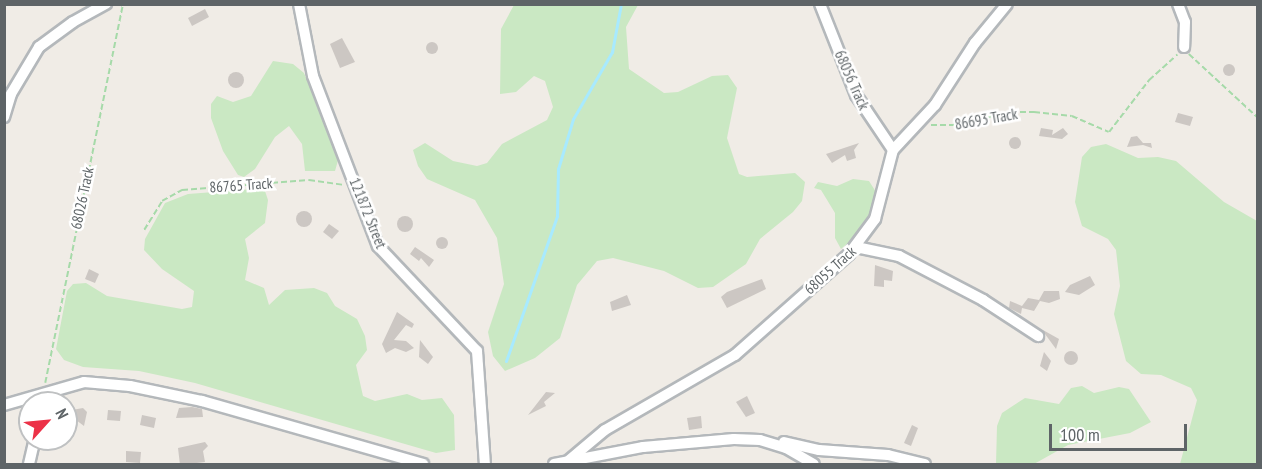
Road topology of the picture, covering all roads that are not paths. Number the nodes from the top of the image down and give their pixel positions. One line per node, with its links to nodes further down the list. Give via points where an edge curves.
1 (106, 4): 7 (street, via 39,47 11,94)
2 (300, 4): 15 (street, 121872 Street, via 313,76 378,246 477,351)
3 (820, 4): 8 (street, 68056 Track, via 856,95)
4 (1007, 4): 8 (street, via 918,125)
5 (1178, 4): 6 (street, via 1185,22)
6 (1184, 47)
7 (4, 117)
8 (892, 150): 9 (street, 68055 Track, via 880,206 870,230)
9 (856, 247): 10 (street, via 899,256 983,300); 13 (street, 68055 Track, via 735,355 605,430)
10 (1038, 336)
11 (44, 391): 14 (street, via 100,382 153,390)
12 (760, 440): 13 (street, via 643,447); 17 (street, via 792,451); 18 (street, via 888,455)
13 (568, 461): 16 (street)
14 (423, 465)
15 (485, 465)
16 (554, 465)
17 (814, 465)
18 (925, 465)

